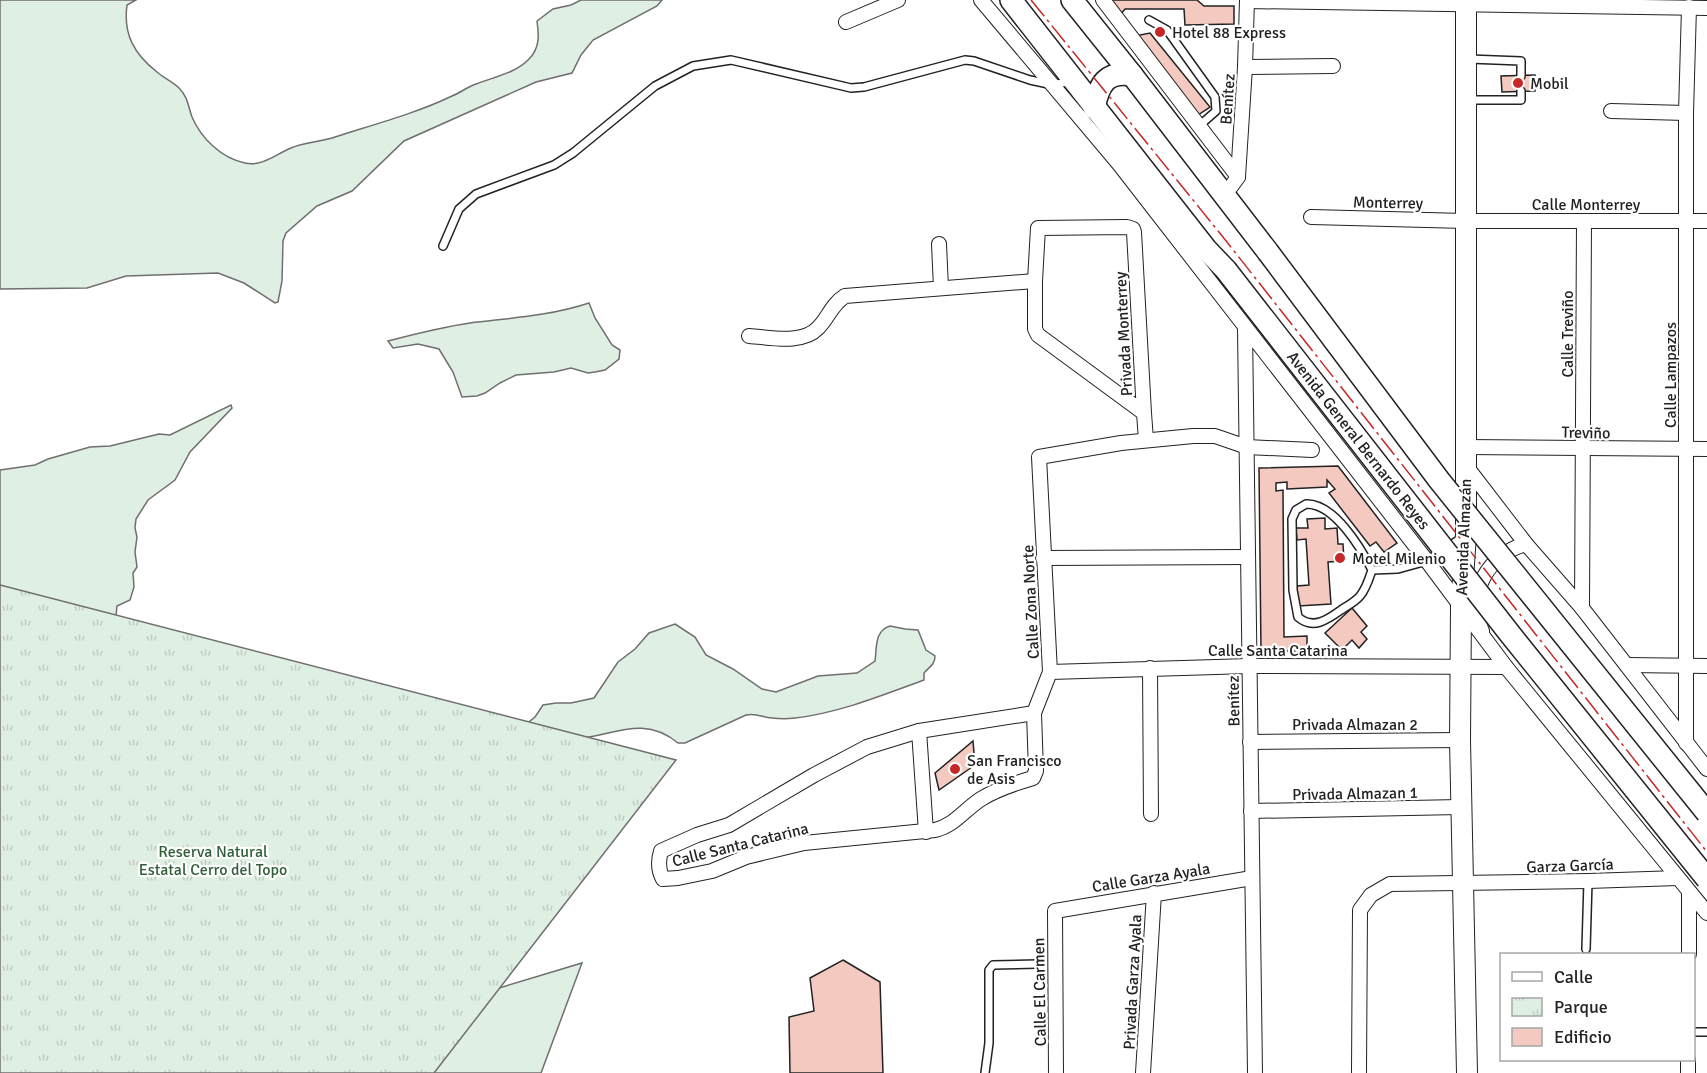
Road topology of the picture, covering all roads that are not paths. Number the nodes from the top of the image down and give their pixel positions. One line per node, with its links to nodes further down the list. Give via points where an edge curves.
1 (898, 0): 12 (street)
2 (981, 0): 18 (street)
3 (1011, 0): 18 (main road, Avenida General Bernardo Reyes, via 1031,24)
4 (1071, 0): 16 (main road)
5 (1103, 0): 24 (street)
6 (1237, 0): 7 (lane)
7 (1247, 0): 8 (street); 15 (street, Benítez)
8 (1466, 3): 9 (street); 13 (main road, Avenida Almazán)
9 (1689, 8): 10 (street); 23 (street, Calle Lampazos)
10 (1707, 8)
11 (1149, 20): 24 (lane, via 1167,30 1215,97 1216,111)
12 (846, 22)
13 (1466, 58): 17 (lane, via 1521,61); 20 (main road, Avenida Almazán)
14 (1333, 66): 15 (street)
15 (1245, 67): 26 (street, Benítez)
16 (1132, 75): 21 (main road, via 1114,75 1106,80); 27 (main road)
17 (1521, 76)
18 (1063, 83): 21 (main road, Avenida General Bernardo Reyes); 25 (street); 34 (lane, via 1030,80 965,60 851,88 730,60 693,66 655,86 554,165 476,194 459,209)
19 (1521, 91): 20 (lane, via 1521,100)
20 (1465, 100): 29 (main road, Avenida Almazán)
21 (1094, 108): 25 (main road, Avenida General Bernardo Reyes)
22 (1611, 111): 23 (street)
23 (1686, 113): 31 (street, Calle Lampazos)
24 (1199, 126): 26 (street)
25 (1125, 159): 37 (street); 78 (main road, Avenida General Bernardo Reyes, bridge, via 1226,270)
26 (1238, 177): 27 (street)
27 (1224, 196): 73 (main road, bridge, via 1439,480)
28 (1311, 217): 29 (street, Monterrey)
29 (1465, 220): 30 (street, Calle Monterrey); 46 (main road, Avenida Almazán)
30 (1584, 221): 31 (street, Calle Monterrey); 42 (street, Calle Treviño)
31 (1687, 221): 32 (street, Calle Monterrey); 45 (street, Calle Lampazos)
32 (1707, 221)
33 (939, 244): 36 (street)
34 (443, 246)
35 (1035, 281): 36 (street); 39 (street, via 1038,335); 39 (street, Privada Monterrey, via 1038,228 1132,228)
36 (940, 288): 38 (street, via 845,296 818,328 806,336)
37 (1245, 329): 41 (street, Benítez); 51 (street)
38 (749, 336)
39 (1144, 413): 40 (street, Privada Monterrey)
40 (1146, 440): 41 (street, via 1205,435); 50 (street, Calle Zona Norte, via 1039,457)
41 (1246, 447): 44 (street); 49 (street, Benítez)
42 (1584, 448): 45 (street, Treviño); 46 (street, Treviño); 54 (street)
43 (1707, 449): 45 (street, Treviño)
44 (1312, 450)
45 (1686, 450): 59 (street, Calle Lampazos)
46 (1466, 457): 47 (main road, Avenida Almazán); 48 (street)
47 (1466, 535): 51 (lane); 53 (main road, Avenida Almazán)
48 (1526, 544): 54 (street); 55 (street, via 1500,556 1482,579 1476,608)
49 (1248, 557): 50 (street); 57 (street, Benítez)
50 (1043, 558): 63 (street, Calle Zona Norte)
51 (1427, 561): 52 (lane, via 1398,569); 53 (street)
52 (1372, 570): 52 (lane, via 1362,550 1329,512 1311,504 1296,510 1292,519 1293,590 1298,617 1314,624 1323,622 1358,598)
53 (1461, 607): 55 (street); 58 (main road, Avenida Almazán)
54 (1582, 608): 56 (street)
55 (1487, 642): 61 (street)
56 (1627, 665): 59 (street); 68 (street)
57 (1249, 666): 58 (street, Calle Santa Catarina); 62 (street, Calle Santa Catarina); 67 (street, Benítez)
58 (1460, 666): 61 (street, Calle Santa Catarina); 66 (main road, Avenida Almazán)
59 (1686, 666): 60 (street); 68 (street, Calle Lampazos)
60 (1707, 666)
61 (1506, 667): 77 (street)
62 (1150, 668): 63 (street, Calle Santa Catarina); 74 (street)
63 (1050, 672): 64 (street, Calle Zona Norte)
64 (1034, 713): 65 (street); 70 (street, Calle Zona Norte)
65 (919, 731): 75 (street); 75 (street, Calle Santa Catarina, via 867,747 729,825 660,851 658,864 663,879 678,878 804,843)
66 (1460, 740): 67 (street, Privada Almazan 2); 71 (main road, Avenida Almazán)
67 (1250, 742): 72 (street, Benítez)
68 (1686, 742): 69 (street)
69 (1707, 769)
70 (1033, 778): 75 (street, Calle Santa Catarina, via 983,798 948,826)
71 (1460, 807): 72 (street, Privada Almazan 1); 80 (main road, Avenida Almazán)
72 (1251, 811): 76 (street, Benítez)
73 (1707, 813)
74 (1151, 814)
75 (926, 832)
76 (1251, 878): 82 (street, Calle Garza Ayala); 91 (street, Benítez)
77 (1678, 878): 79 (street, Garza García); 81 (street)
78 (1707, 879)
79 (1588, 881): 80 (street, Garza García); 85 (lane)
80 (1464, 884): 92 (street, Garza García, via 1390,884 1371,895 1360,910); 93 (main road, Avenida Almazán)
81 (1689, 892): 84 (street); 86 (street)
82 (1154, 893): 83 (street, Calle Garza Ayala); 90 (street, Privada Garza Ayala)
83 (1056, 910): 89 (street, Calle El Carmen)
84 (1707, 913)
85 (1586, 949)
86 (1689, 953)
87 (1038, 964): 88 (lane, via 993,965 989,970)
88 (985, 1073)
89 (1056, 1073)
90 (1143, 1073)
91 (1255, 1073)
92 (1359, 1073)
93 (1467, 1073)

